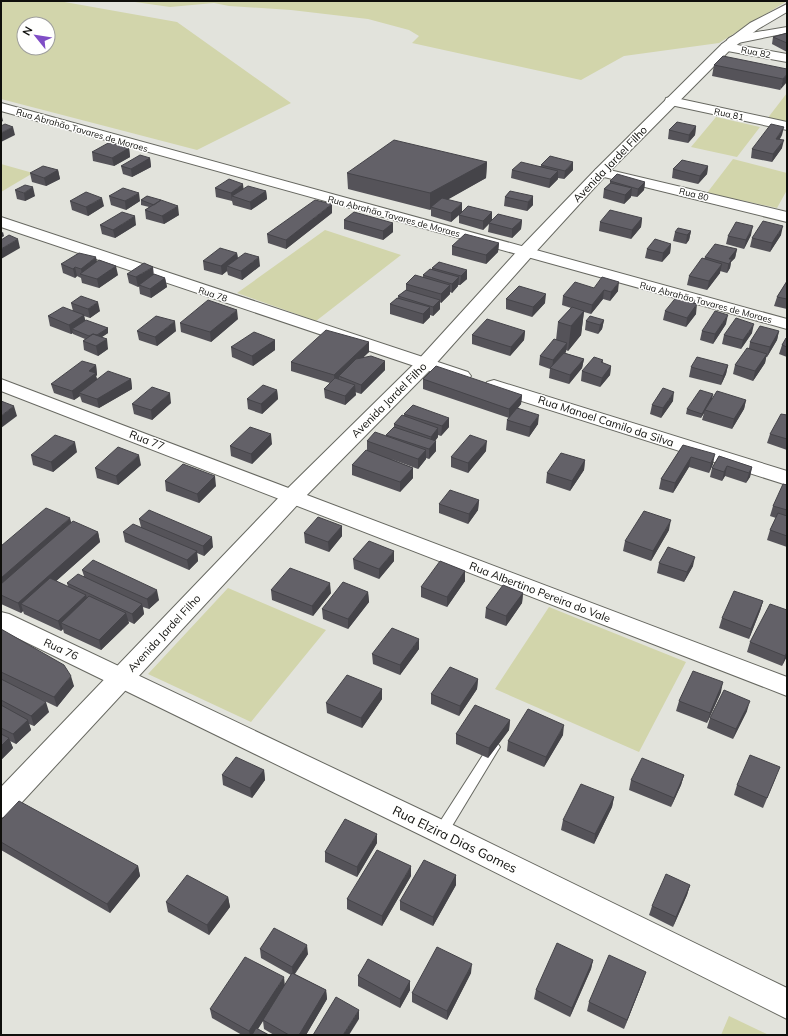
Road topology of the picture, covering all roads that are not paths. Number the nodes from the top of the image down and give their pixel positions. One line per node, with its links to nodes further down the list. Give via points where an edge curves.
1 (787, 7): 3 (main road, Avenida Jardel Filho)
2 (787, 30): 3 (street)
3 (729, 43): 4 (street, Rua 82); 5 (main road, Avenida Jardel Filho)
4 (787, 58)
5 (671, 101): 7 (street, Rua 81); 8 (main road, Avenida Jardel Filho)
6 (1, 107): 11 (street, Rua Abrahão Tavares de Moraes)
7 (787, 126)
8 (601, 172): 9 (street, Rua 80); 11 (main road, Avenida Jardel Filho)
9 (787, 217)
10 (1, 222): 13 (street, Rua 78)
11 (526, 252): 12 (street, Rua Abrahão Tavares de Moraes); 13 (main road, Avenida Jardel Filho)
12 (787, 324)
13 (425, 364): 15 (street, Rua Manoel Camilo da Silva); 16 (main road, Avenida Jardel Filho)
14 (1, 385): 16 (street, Rua 77)
15 (787, 478)
16 (293, 496): 18 (main road, Avenida Jardel Filho); 19 (street, Rua Albertino Pereira do Vale)
17 (1, 620): 18 (street, Rua 76)
18 (122, 677): 21 (main road, Avenida Jardel Filho); 22 (street, Rua Elzira Dias Gomes)
19 (787, 687)
20 (499, 738): 22 (lane)
21 (1, 806)
22 (441, 832): 23 (street, Rua Elzira Dias Gomes)
23 (787, 1004)

